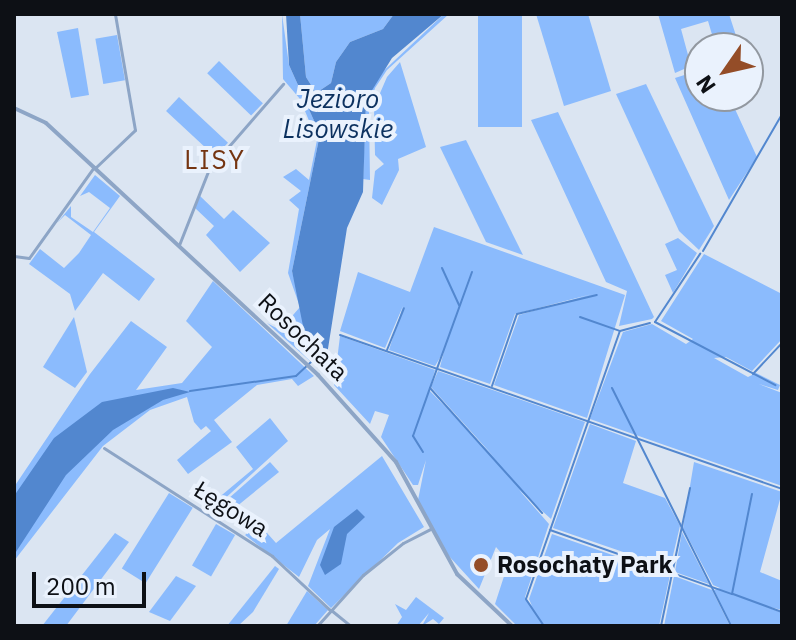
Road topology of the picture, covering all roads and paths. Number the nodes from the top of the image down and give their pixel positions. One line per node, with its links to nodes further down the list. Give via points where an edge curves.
1 (115, 14): 4 (street, via 135,130)
2 (283, 84): 5 (street, via 209,169)
3 (14, 108): 4 (street, Rosochata, via 26,110)
4 (94, 168): 5 (street, Rosochata); 6 (street, via 29,258)
5 (179, 245): 8 (street, Rosochata, via 306,363 396,462)
6 (14, 256)
7 (104, 448): 9 (street, Łęgowa, via 272,556)
8 (431, 529): 9 (street, via 398,546); 12 (street, Rosochata, via 460,577)
9 (331, 610): 10 (street); 11 (street, Łęgowa)
10 (317, 626)
11 (351, 626)
12 (512, 626)

